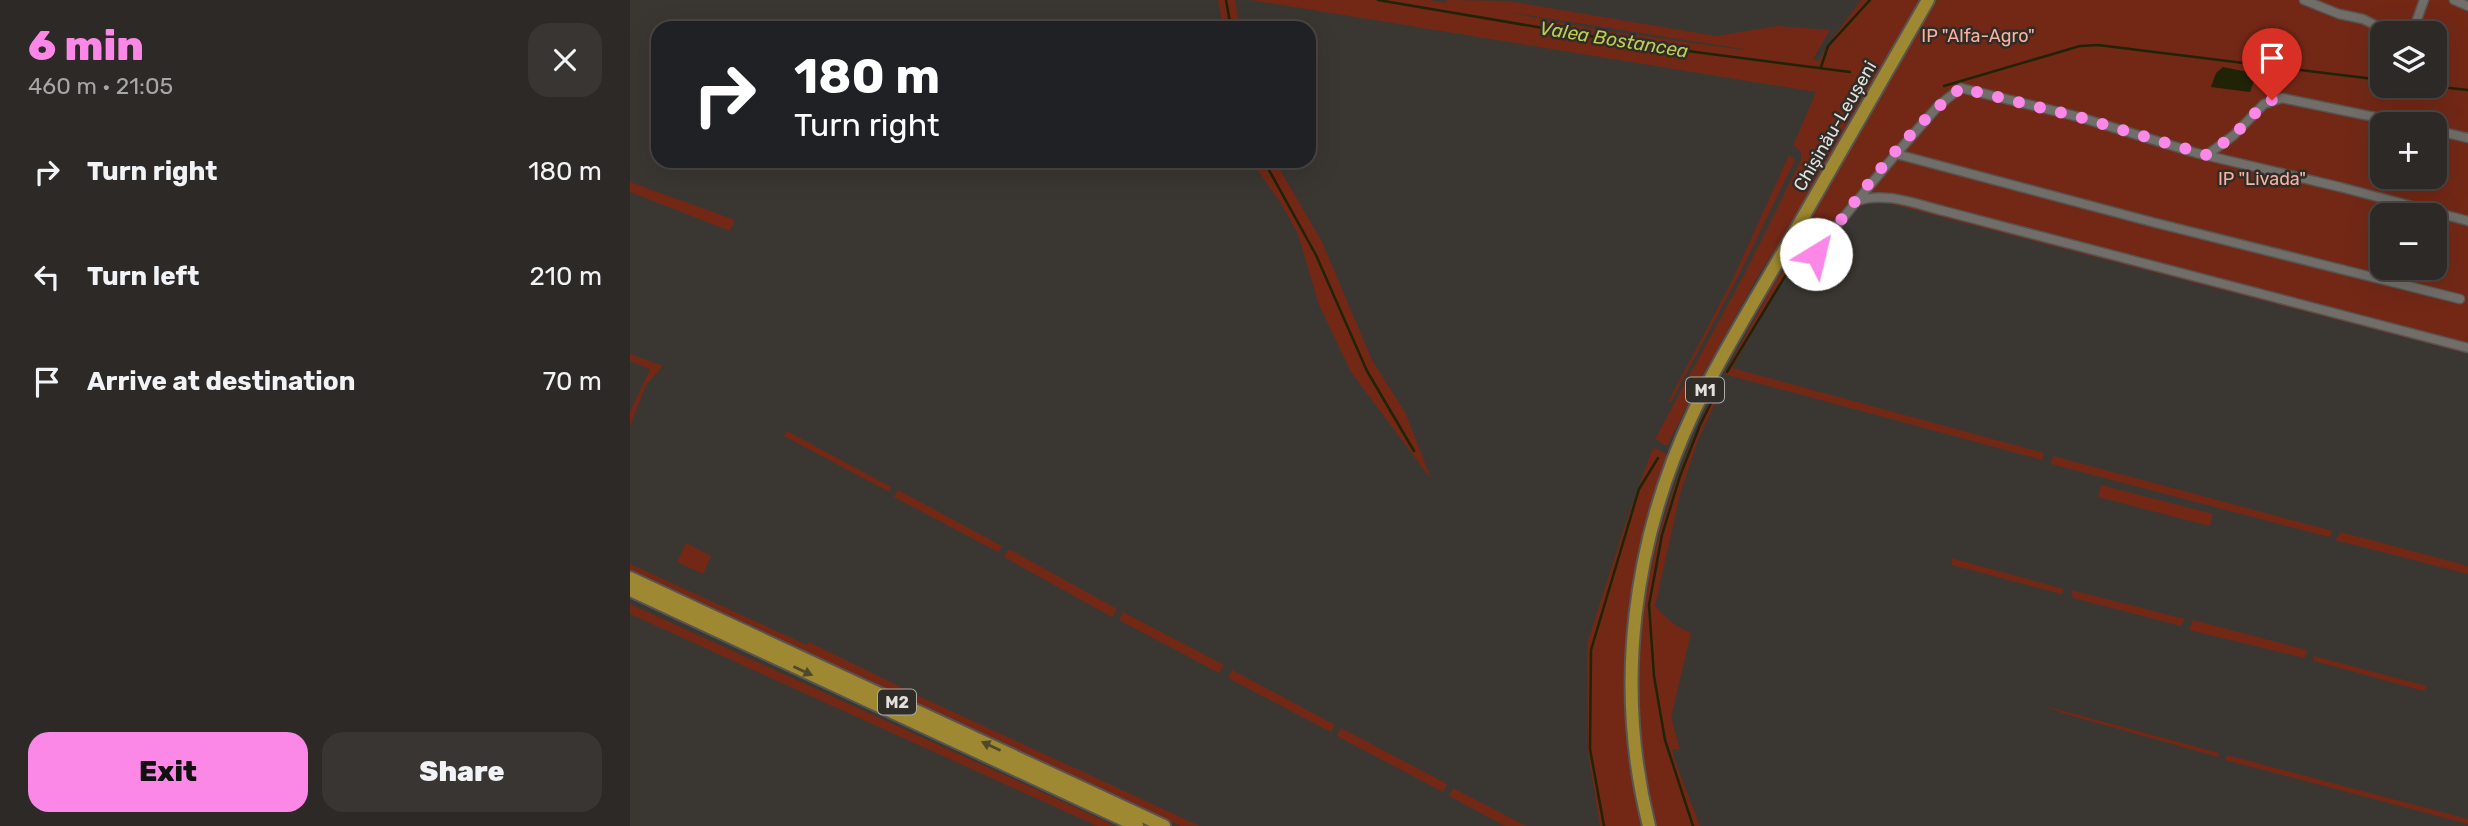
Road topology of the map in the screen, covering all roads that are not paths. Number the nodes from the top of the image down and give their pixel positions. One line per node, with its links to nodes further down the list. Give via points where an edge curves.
1 (1928, 0): 13 (highway, Chișinău-Leușeni / M1)
2 (2304, 0): 3 (street, via 2387,31 2405,33 2414,28)
3 (2424, 0)
4 (2454, 0): 5 (street)
5 (2468, 6)
6 (2370, 116): 10 (street, via 2282,98 2264,104)
7 (2447, 133): 8 (street)
8 (2468, 138)
9 (1896, 154): 10 (street, via 1939,105 1961,88); 11 (street); 14 (street)
10 (2207, 155): 12 (street)
11 (1857, 201): 13 (street, via 1808,261); 15 (street, via 1880,196 1906,202)
12 (2468, 221)
13 (1778, 261): 20 (highway, Chișinău-Leușeni / M1, via 1695,409 1664,485 1644,560 1632,637 1631,697 1637,768)
14 (2460, 299)
15 (2468, 348)
16 (630, 578): 19 (highway, M2, one-way to 16)
17 (630, 590): 18 (highway, M2, one-way to 18)
18 (1137, 826)
19 (1164, 826)
20 (1649, 826)

